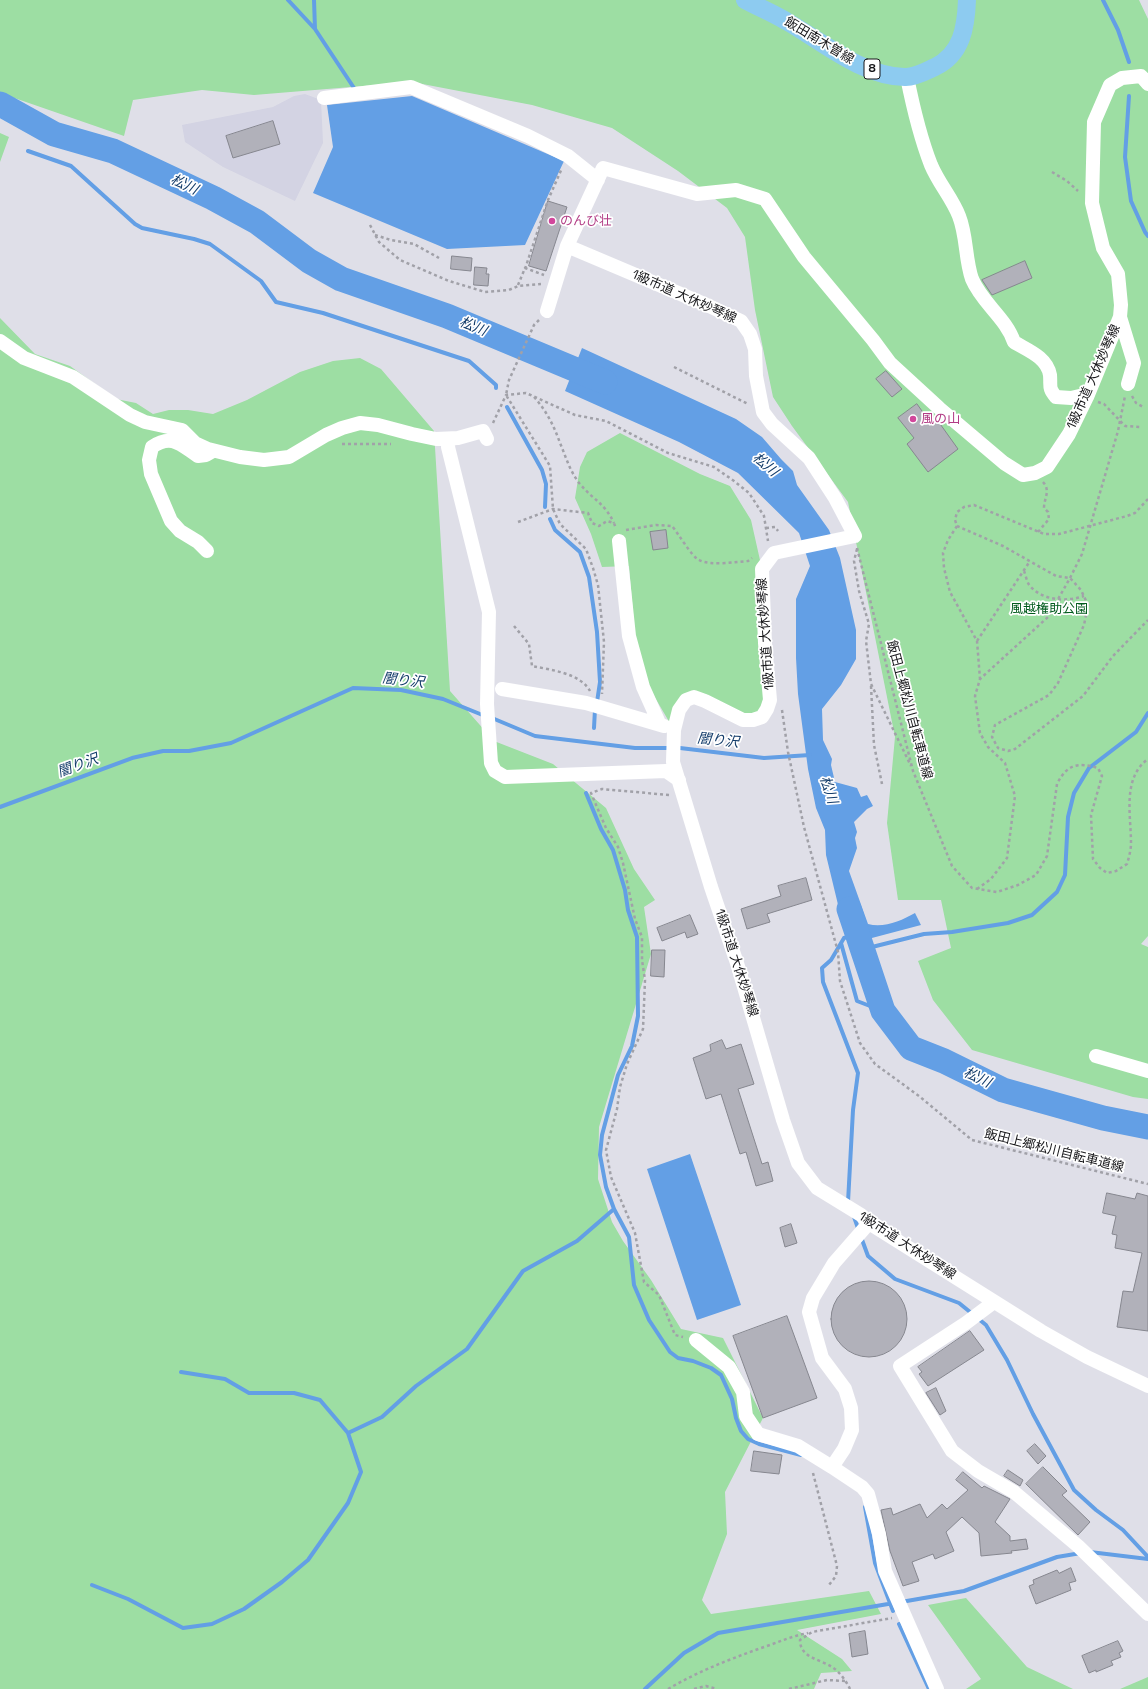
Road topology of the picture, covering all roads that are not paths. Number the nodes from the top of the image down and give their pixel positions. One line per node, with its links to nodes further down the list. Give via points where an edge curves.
1 (745, 0): 3 (main road, 飯田南木曽線 / 8, via 786,20 850,61 889,75)
2 (967, 0): 3 (main road, 飯田南木曽線 / 8, via 962,38 952,54 942,64)
3 (907, 77): 12 (street, via 915,116 931,166 952,199 960,218 972,278 984,301 1010,332 1014,342 1043,360 1050,373 1050,391 1056,398)
4 (1148, 84): 9 (street, 1級市道 大休妙琴線, via 1142,76 1122,78 1110,85 1094,122 1092,203 1103,248 1118,274)
5 (324, 98): 6 (street, via 411,87 528,136 568,156)
6 (598, 180): 7 (street); 12 (street, 1級市道 大休妙琴線, via 603,168 697,194 736,190 765,199 804,257 874,340 890,363 1004,463 1023,475 1047,467 1069,434)
7 (568, 246): 8 (street); 20 (street, 1級市道 大休妙琴線, via 741,321 750,334 755,349 756,376 763,412 772,424 809,458 855,536 769,550 762,568 770,700 768,709 762,717 743,720 694,697 686,700 679,710)
8 (547, 311)
9 (1120, 318): 11 (street, via 1134,363); 12 (street, 1級市道 大休妙琴線)
10 (0, 341): 15 (street, via 24,358 73,377 130,415 146,422 182,430 195,443)
11 (1128, 384)
12 (1087, 396)
13 (487, 438): 14 (street, via 483,431)
14 (449, 439): 15 (street, via 429,438 360,423 326,435 289,457 264,460); 21 (street, via 448,447 490,612 487,704 491,763 495,771 505,776 666,771)
15 (213, 450): 17 (street, via 198,456 182,443 161,441 152,447 149,460 151,474 171,521)
16 (618, 536): 19 (street, via 628,636 643,687)
17 (207, 551)
18 (502, 689): 19 (street, via 586,703)
19 (660, 725): 20 (street)
20 (674, 736): 21 (street, 1級市道 大休妙琴線, via 674,762)
21 (679, 780): 24 (street, 1級市道 大休妙琴線, via 798,1163 817,1188)
22 (1096, 1056): 23 (street)
23 (1148, 1071)
24 (864, 1222): 25 (street, 1級市道 大休妙琴線); 28 (street, via 812,1298 809,1312 822,1358 846,1389 851,1408 852,1430 844,1450)
25 (994, 1302): 27 (street, 1級市道 大休妙琴線, via 1041,1332); 29 (street, via 900,1366 952,1451 978,1472 1014,1492 1078,1546)
26 (696, 1340): 28 (street, via 729,1367 744,1392 746,1416 758,1434 798,1446)
27 (1148, 1386)
28 (832, 1467): 30 (street, via 868,1494 879,1534 885,1571 894,1596)
29 (1148, 1614)
30 (938, 1689)

